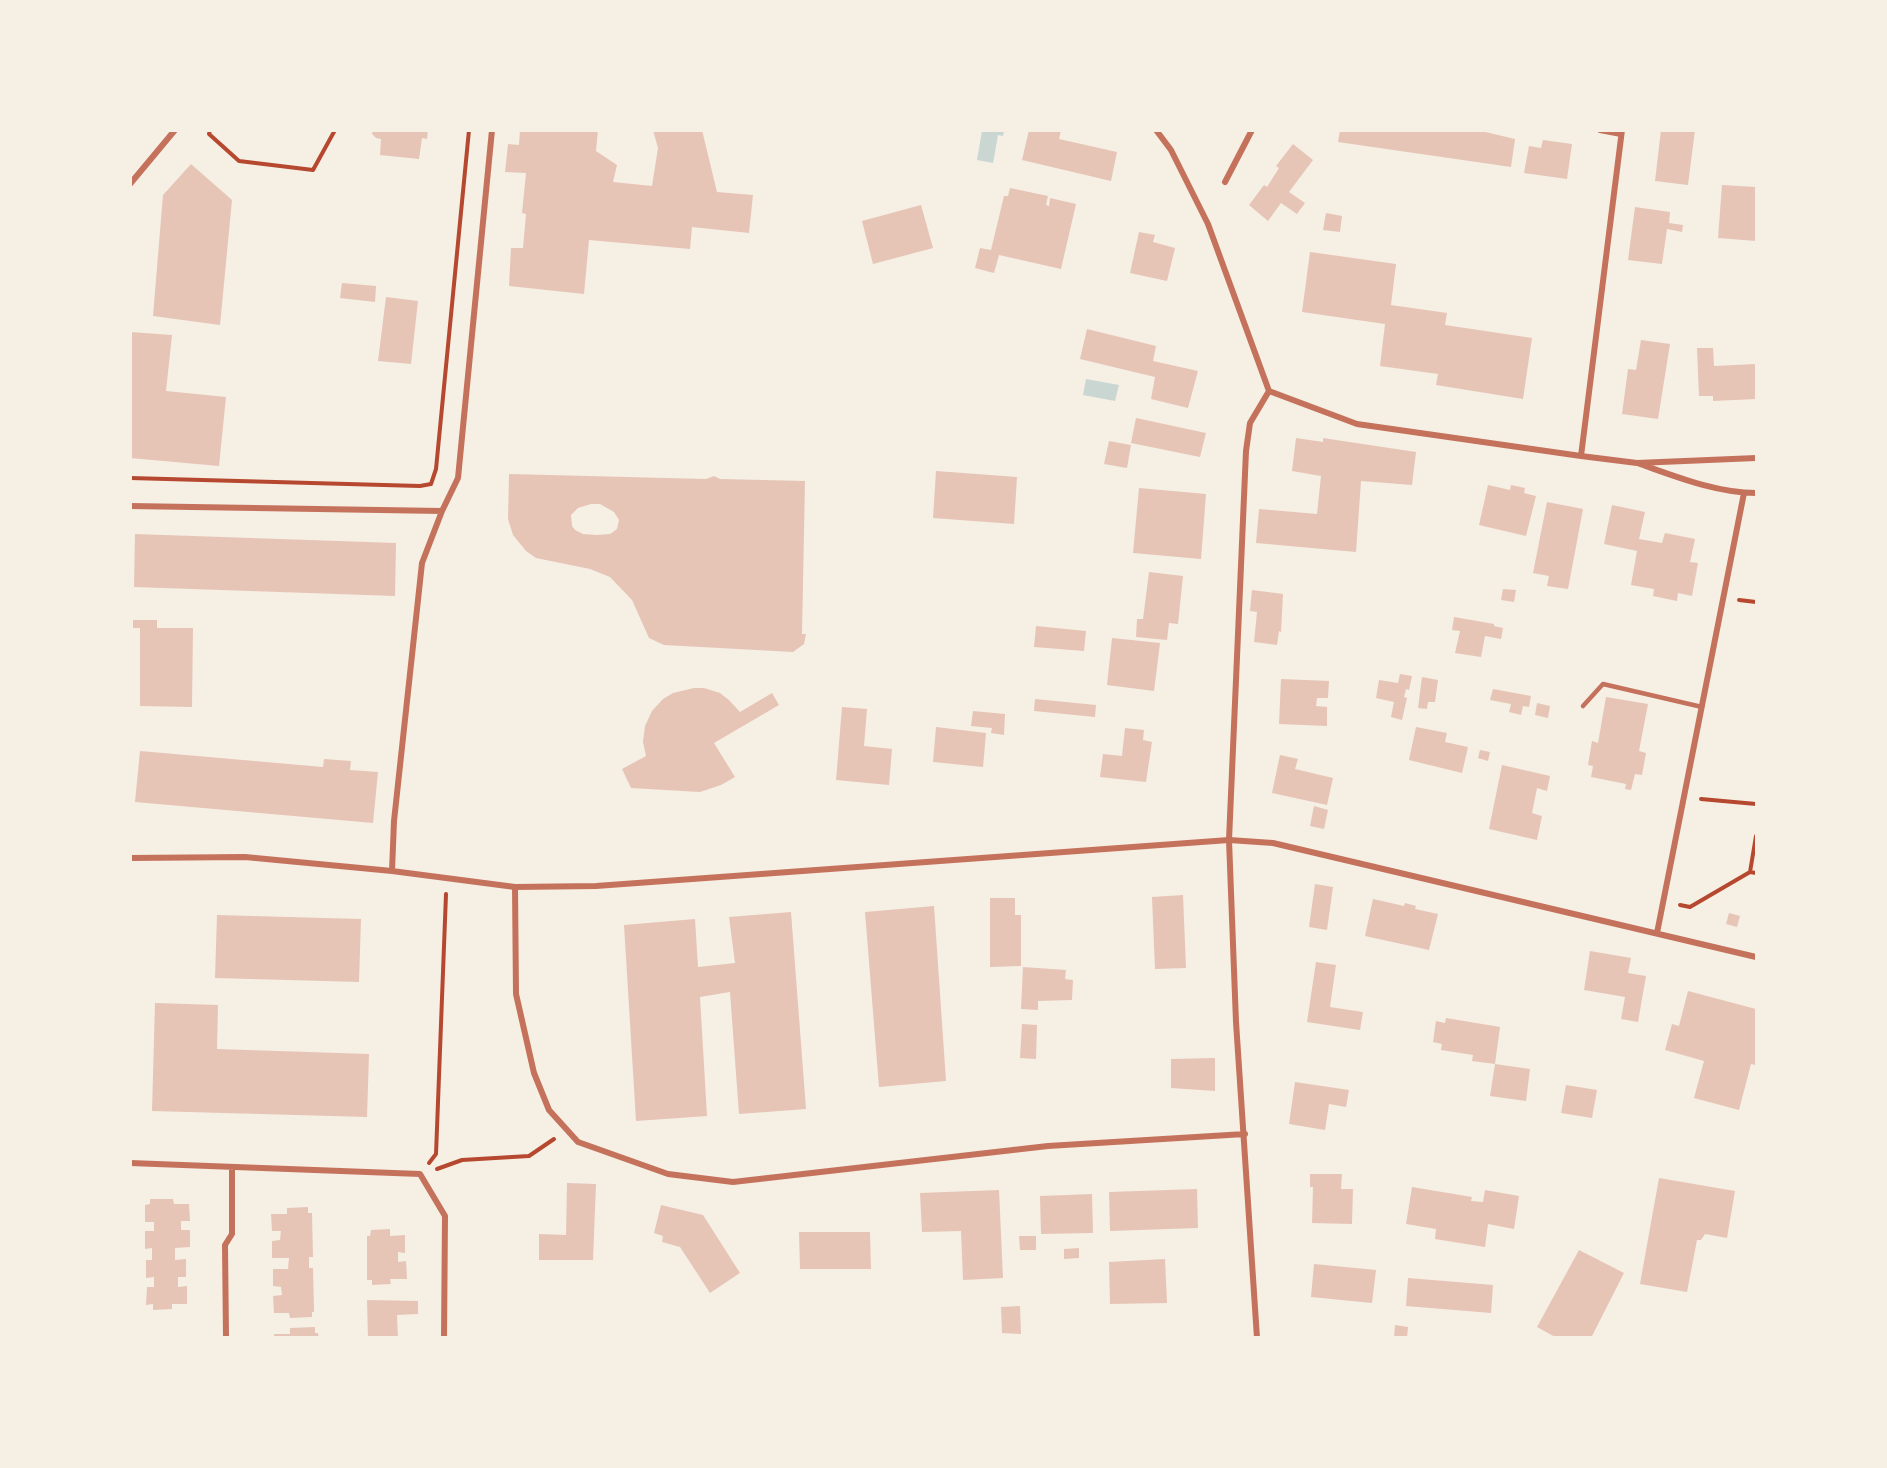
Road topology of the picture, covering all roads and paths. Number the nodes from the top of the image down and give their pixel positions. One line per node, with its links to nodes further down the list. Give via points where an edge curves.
1 (175, 130): 11 (street)
2 (210, 130): 3 (path, via 209,134 239,161 313,170)
3 (335, 130)
4 (469, 130): 16 (path, via 436,469 431,484)
5 (492, 130): 20 (street, via 458,478)
6 (1156, 130): 12 (street, via 1171,150 1208,224)
7 (1252, 130): 10 (street)
8 (1600, 130): 9 (street)
9 (1621, 132): 13 (street)
10 (1225, 182)
11 (130, 184)
12 (1269, 391): 13 (street, via 1358,424); 26 (street, via 1250,423 1246,451)
13 (1581, 456): 15 (street)
14 (1756, 458): 15 (street)
15 (1637, 463): 17 (street, via 1697,483)
16 (130, 478)
17 (1744, 493): 18 (street); 22 (street)
18 (1756, 493)
19 (130, 506): 20 (street)
20 (442, 511): 28 (street, via 422,563)
21 (1583, 706): 22 (lane, via 1603,684)
22 (1702, 707): 23 (street)
23 (1685, 797): 24 (path); 33 (street)
24 (1756, 804)
25 (1756, 836): 29 (path)
26 (1229, 840): 32 (street, via 596,886); 34 (street, via 1273,843); 37 (street)
27 (130, 858): 28 (street, via 244,857)
28 (392, 871): 31 (street)
29 (1750, 872): 30 (path); 33 (path, via 1690,907)
30 (1756, 873)
31 (447, 878): 32 (street); 40 (path, via 436,1154)
32 (514, 887): 36 (street, via 516,994 534,1073 549,1110)
33 (1665, 902): 34 (street)
34 (1657, 933): 35 (street)
35 (1756, 957)
36 (567, 1130): 37 (street, via 578,1142 668,1174 733,1182 1047,1146); 40 (path, via 529,1156 462,1160)
37 (1245, 1134): 43 (street)
38 (130, 1163): 39 (street)
39 (232, 1167): 40 (street); 41 (street, via 232,1234 225,1245)
40 (420, 1174): 42 (street, via 445,1216)
41 (226, 1338)
42 (444, 1338)
43 (1257, 1338)

